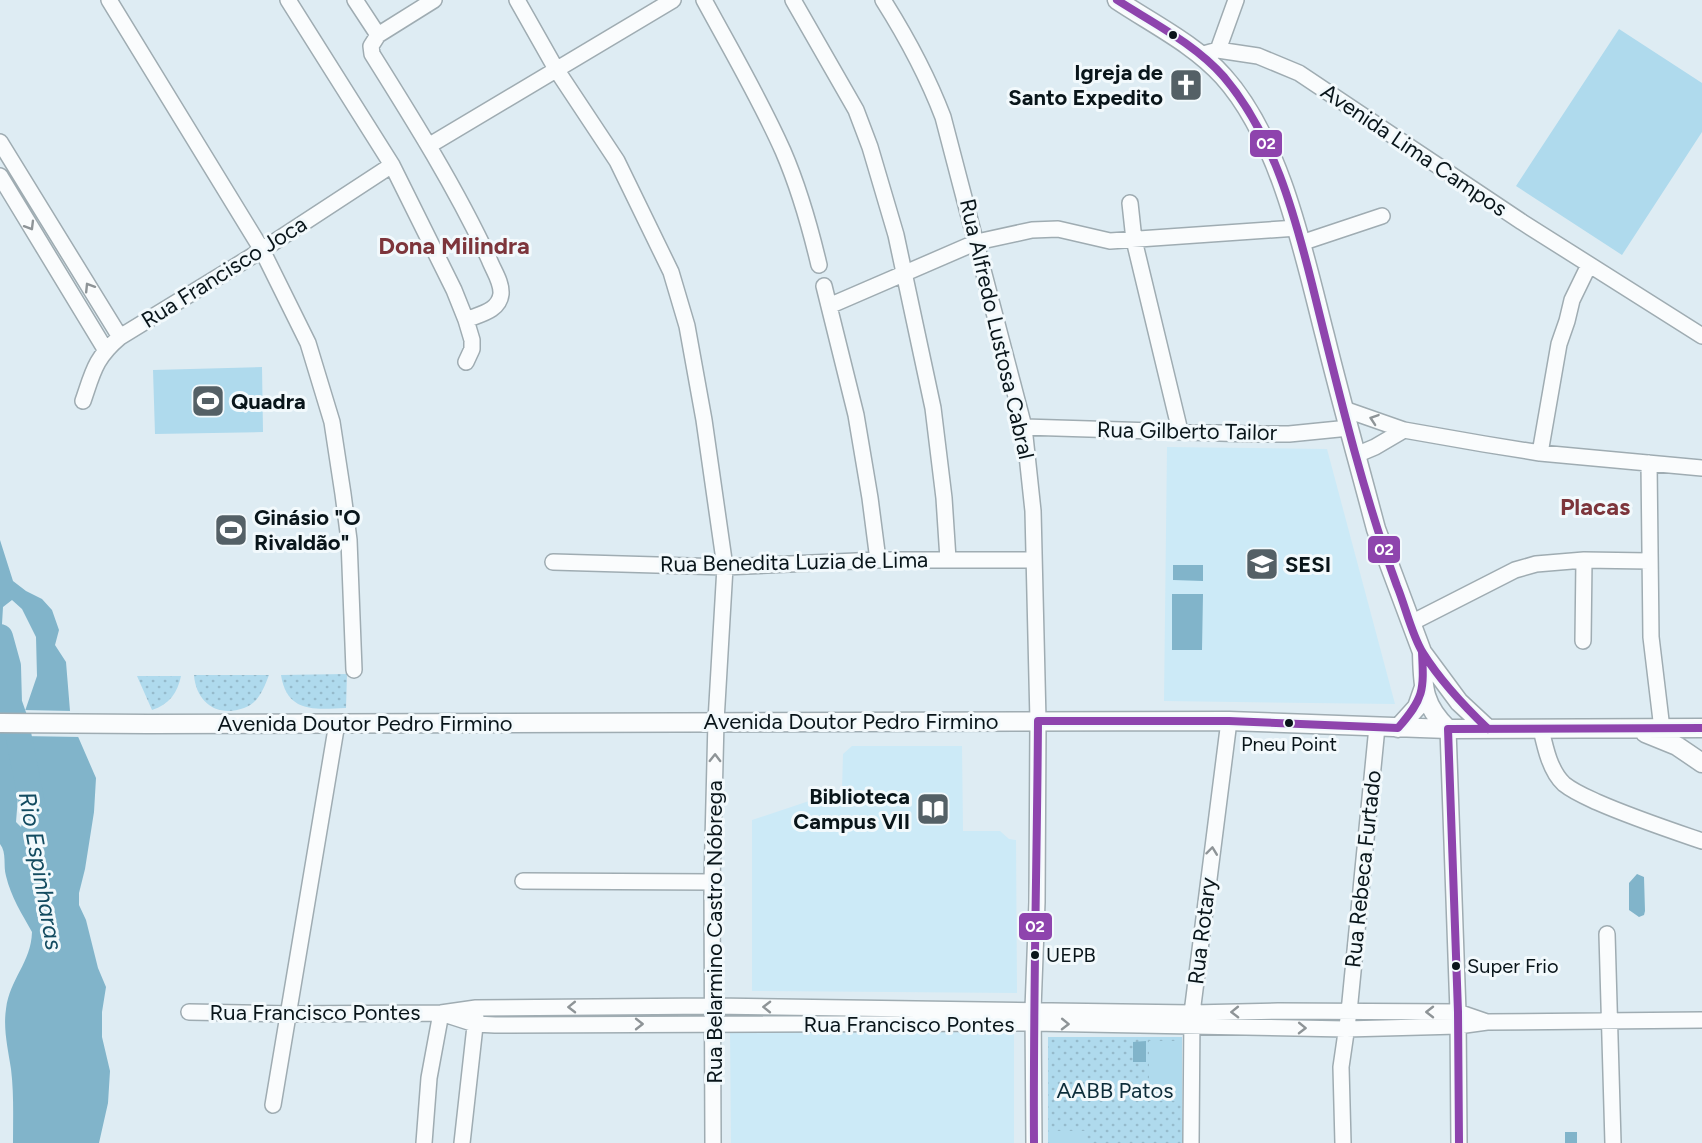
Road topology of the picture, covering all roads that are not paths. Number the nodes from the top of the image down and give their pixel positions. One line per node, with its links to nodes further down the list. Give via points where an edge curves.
1 (109, 0): 25 (street)
2 (288, 0): 18 (street)
3 (355, 0): 12 (street)
4 (434, 0): 12 (street)
5 (517, 0): 15 (street, Rua Belarmino Castro Nóbrega)
6 (674, 0): 15 (street)
7 (704, 0): 26 (street, via 784,153 807,217)
8 (793, 0): 28 (street, via 856,110 885,194)
9 (883, 0): 24 (street, Rua Alfredo Lustosa Cabral, via 930,82 952,145)
10 (1117, 0): 14 (main road)
11 (1236, 0): 13 (street)
12 (378, 35): 17 (street, via 371,46 372,54)
13 (1218, 50): 14 (street, Avenida Lima Campos); 27 (street, Avenida Lima Campos, via 1258,56 1299,73)
14 (1200, 55): 22 (main road, via 1223,76 1246,107 1268,148)
15 (556, 69): 17 (street); 52 (street, Rua Belarmino Castro Nóbrega, via 617,161 670,272 687,326)
16 (0, 141): 33 (street, one-way to 16)
17 (430, 145): 31 (street, via 501,286 498,304)
18 (392, 165): 25 (street, Rua Francisco Joca); 31 (street)
19 (0, 176): 34 (street, one-way to 34)
20 (1130, 203): 23 (street)
21 (1382, 216): 22 (street)
22 (1299, 235): 23 (street); 37 (main road)
23 (1134, 240): 24 (street, via 1102,240 1058,229 1032,230); 41 (street)
24 (977, 242): 28 (street); 38 (street, Rua Alfredo Lustosa Cabral)
25 (262, 250): 33 (street, Rua Francisco Joca); 56 (street, via 308,343 332,422 349,540)
26 (819, 266)
27 (1589, 266): 32 (street, Avenida Lima Campos); 42 (street, via 1572,300 1559,344)
28 (904, 272): 30 (street); 46 (street, via 933,408)
29 (824, 286): 30 (street)
30 (829, 306): 47 (street, via 856,415)
31 (466, 320): 35 (street, via 472,349)
32 (1702, 336)
33 (120, 337): 34 (street, Rua Francisco Joca)
34 (105, 349): 36 (street, Rua Francisco Joca, via 95,365)
35 (466, 362)
36 (84, 401)
37 (1344, 409): 39 (main road); 40 (street, one-way to 37)
38 (1024, 427): 41 (street, Rua Gilberto Tailor); 48 (street, Rua Alfredo Lustosa Cabral)
39 (1349, 428): 41 (street, Rua Gilberto Tailor, via 1289,434); 43 (main road)
40 (1404, 430): 42 (street); 43 (street)
41 (1180, 431)
42 (1540, 453): 44 (street)
43 (1356, 455): 53 (main road, via 1376,529)
44 (1648, 464): 45 (street); 50 (street)
45 (1702, 468)
46 (948, 559): 47 (street, Rua Benedita Luzia de Lima); 48 (street, Rua Benedita Luzia de Lima)
47 (878, 560): 52 (street, Rua Benedita Luzia de Lima)
48 (1034, 560): 60 (street, Rua Alfredo Lustosa Cabral)
49 (1584, 560): 50 (street); 53 (street, via 1515,570); 54 (street)
50 (1649, 561): 70 (street, via 1651,637)
51 (553, 562): 52 (street, Rua Benedita Luzia de Lima)
52 (725, 567): 59 (street, Rua Belarmino Castro Nóbrega)
53 (1411, 623): 55 (main road)
54 (1583, 641)
55 (1422, 652): 57 (main road); 58 (main road)
56 (354, 670)
57 (1424, 687): 65 (main road, via 1417,707); 66 (main road, via 1432,711)
58 (1455, 698): 66 (main road, via 1455,712); 67 (main road)
59 (716, 721): 60 (main road, Avenida Doutor Pedro Firmino); 63 (main road, Avenida Doutor Pedro Firmino); 75 (street, Rua Belarmino Castro Nóbrega, one-way to 59)
60 (1038, 721): 61 (main road, Avenida Doutor Pedro Firmino); 83 (street, Rua Alfredo Lustosa Cabral)
61 (1228, 721): 64 (main road, Avenida Doutor Pedro Firmino); 85 (street, Rua Rotary, one-way to 61)
62 (0, 723): 63 (main road, Avenida Doutor Pedro Firmino)
63 (337, 723): 82 (street)
64 (1377, 727): 65 (main road, Avenida Doutor Pedro Firmino); 80 (street, Rua Rebeca Furtado)
65 (1398, 728): 66 (main road, Avenida Doutor Pedro Firmino)
66 (1448, 729): 67 (main road, Avenida Doutor Pedro Firmino); 84 (street)
67 (1488, 729): 68 (main road, Avenida Doutor Pedro Firmino)
68 (1541, 729): 69 (main road, Avenida Doutor Pedro Firmino); 73 (street, via 1554,769 1563,783 1621,812)
69 (1635, 729): 70 (main road, Avenida Doutor Pedro Firmino); 72 (main road, via 1677,746)
70 (1662, 729): 71 (main road, Avenida Doutor Pedro Firmino)
71 (1702, 729)
72 (1702, 763)
73 (1702, 841)
74 (523, 881): 75 (street)
75 (712, 882): 77 (street, Rua Belarmino Castro Nóbrega)
76 (1607, 934): 87 (street)
77 (713, 1006): 78 (street, Rua Francisco Pontes, one-way to 78); 83 (street, Rua Francisco Pontes, one-way to 77); 89 (street, Rua Belarmino Castro Nóbrega)
78 (476, 1008): 81 (street, Rua Francisco Pontes); 88 (street)
79 (189, 1012): 82 (street, Rua Francisco Pontes)
80 (1349, 1012): 84 (street, Rua Francisco Pontes, one-way to 80); 85 (street, Rua Francisco Pontes, one-way to 85); 90 (street, Rua Rebeca Furtado)
81 (441, 1013): 82 (street, Rua Francisco Pontes); 88 (street, Rua Francisco Pontes); 92 (street, via 429,1078)
82 (288, 1014): 91 (street)
83 (1033, 1016): 85 (street, Rua Francisco Pontes); 89 (street, Rua Francisco Pontes); 95 (street, Rua Alfredo Lustosa Cabral)
84 (1458, 1019): 87 (street, Rua Francisco Pontes); 90 (street, Rua Francisco Pontes); 98 (street)
85 (1192, 1020): 90 (street, Rua Francisco Pontes, one-way to 90); 96 (street, Rua Rotary)
86 (1702, 1020): 87 (street, Rua Francisco Pontes)
87 (1610, 1022): 99 (street)
88 (475, 1024): 89 (street, Rua Francisco Pontes, one-way to 89); 93 (street)
89 (713, 1024): 94 (street, Rua Belarmino Castro Nóbrega)
90 (1346, 1029): 97 (street, Rua Rebeca Furtado, via 1341,1067)
91 (273, 1105)
92 (424, 1143)
93 (462, 1143)
94 (713, 1143)
95 (1034, 1143)
96 (1191, 1143)
97 (1343, 1143)
98 (1459, 1143)
99 (1613, 1143)

